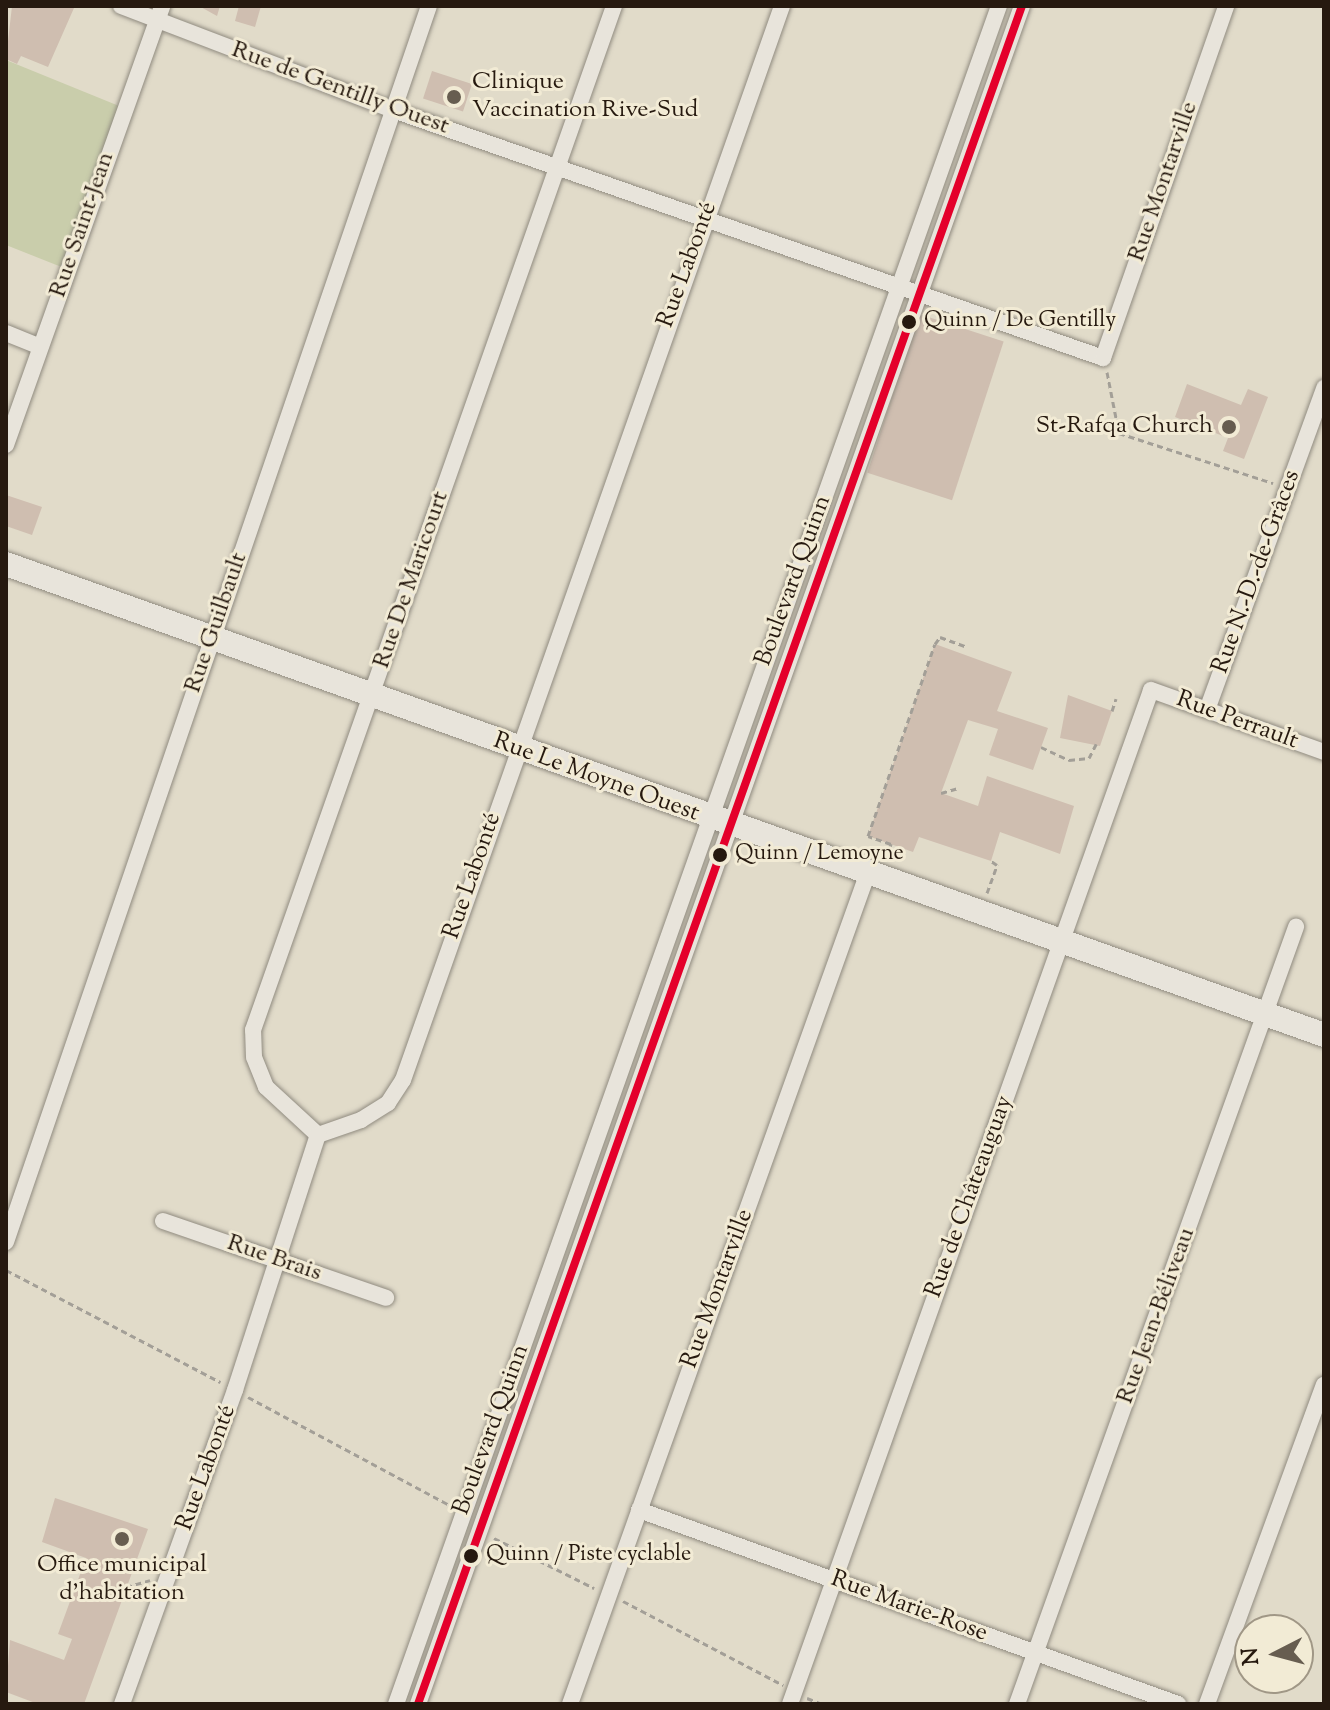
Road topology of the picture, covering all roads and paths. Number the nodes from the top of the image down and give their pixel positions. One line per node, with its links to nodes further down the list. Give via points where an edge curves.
1 (121, 6): 8 (street, Rue de Gentilly Ouest)
2 (429, 6): 9 (street, Rue Guilbault)
3 (614, 6): 10 (street, Rue De Maricourt)
4 (782, 6): 11 (street, Rue Labonté)
5 (999, 6): 12 (street, Boulevard Quinn)
6 (1022, 6): 13 (street, Boulevard Quinn)
7 (1226, 6): 16 (street, Rue Montarville)
8 (160, 13): 9 (street, Rue de Gentilly Ouest); 15 (street, Rue Saint-Jean)
9 (393, 110): 10 (street, Rue de Gentilly Ouest); 21 (street, Rue Guilbault)
10 (555, 167): 11 (street, Rue de Gentilly Ouest); 24 (street, Rue De Maricourt)
11 (705, 218): 12 (street, Rue de Gentilly Ouest); 30 (street, Rue Labonté)
12 (899, 286): 13 (street, Rue de Gentilly Ouest); 34 (street, Boulevard Quinn)
13 (920, 294): 16 (street, Rue de Gentilly Ouest); 34 (street, Boulevard Quinn)
14 (6, 333): 15 (street)
15 (40, 347): 18 (street, Rue Saint-Jean)
16 (1103, 358): 19 (path, via 1119,433)
17 (1324, 388): 19 (street, Rue N.-D.-de-Grâces)
18 (6, 445)
19 (1288, 488): 26 (street, Rue N.-D.-de-Grâces)
20 (6, 564): 21 (street, Rue Le Moyne Ouest)
21 (211, 639): 24 (street, Rue Le Moyne Ouest); 47 (street, Rue Guilbault)
22 (965, 646): 35 (path, via 940,637 935,644 868,836)
23 (1151, 690): 26 (street, Rue Perrault); 40 (street, Rue de Châteauguay)
24 (372, 697): 30 (street, Rue Le Moyne Ouest); 43 (street, Rue De Maricourt, via 253,1030 254,1057 266,1087)
25 (1116, 699): 27 (path)
26 (1207, 710): 31 (street, Rue Perrault)
27 (1112, 711)
28 (1096, 744): 29 (path, via 1089,758 1069,760)
29 (1041, 747)
30 (517, 749): 34 (street, Rue Le Moyne Ouest); 43 (street, Rue Labonté, via 403,1080 388,1103)
31 (1324, 752)
32 (958, 788): 33 (path)
33 (941, 793)
34 (720, 824): 37 (street, Rue Le Moyne Ouest); 44 (street, Boulevard Quinn); 45 (street, Boulevard Quinn)
35 (891, 844)
36 (991, 861): 38 (path, via 997,865)
37 (867, 875): 38 (street, Rue Le Moyne Ouest); 55 (street, Rue Montarville)
38 (980, 916): 40 (street, Rue Le Moyne Ouest)
39 (1296, 927): 41 (street, Rue Jean-Béliveau)
40 (1060, 944): 41 (street, Rue Le Moyne Ouest); 57 (street, Rue de Châteauguay)
41 (1265, 1015): 42 (street, Rue Le Moyne Ouest); 62 (street, Rue Jean-Béliveau)
42 (1324, 1035)
43 (318, 1135): 48 (street, Rue Labonté)
44 (589, 1156): 45 (street); 66 (street, Boulevard Quinn)
45 (611, 1163): 67 (street, Boulevard Quinn)
46 (163, 1221): 48 (street, Rue Brais)
47 (6, 1242)
48 (277, 1260): 50 (street, Rue Brais); 58 (street, Rue Labonté)
49 (6, 1270): 51 (path)
50 (386, 1298)
51 (221, 1383)
52 (1324, 1385): 73 (street)
53 (241, 1394): 54 (path)
54 (458, 1510)
55 (639, 1510): 57 (street, Rue Marie-Rose); 68 (street, Rue Montarville)
56 (485, 1534): 60 (path)
57 (834, 1580): 62 (street, Rue Marie-Rose); 69 (street, Rue de Châteauguay)
58 (165, 1585): 59 (path, via 147,1579); 65 (street, Rue Labonté)
59 (126, 1587)
60 (599, 1590)
61 (618, 1598): 63 (path)
62 (1036, 1653): 71 (street, Rue Jean-Béliveau); 72 (street, Rue Marie-Rose)
63 (783, 1685)
64 (809, 1699): 70 (path)
65 (122, 1704)
66 (396, 1704)
67 (418, 1704)
68 (570, 1704)
69 (790, 1704)
70 (822, 1704)
71 (1017, 1704)
72 (1178, 1704)
73 (1207, 1704)

